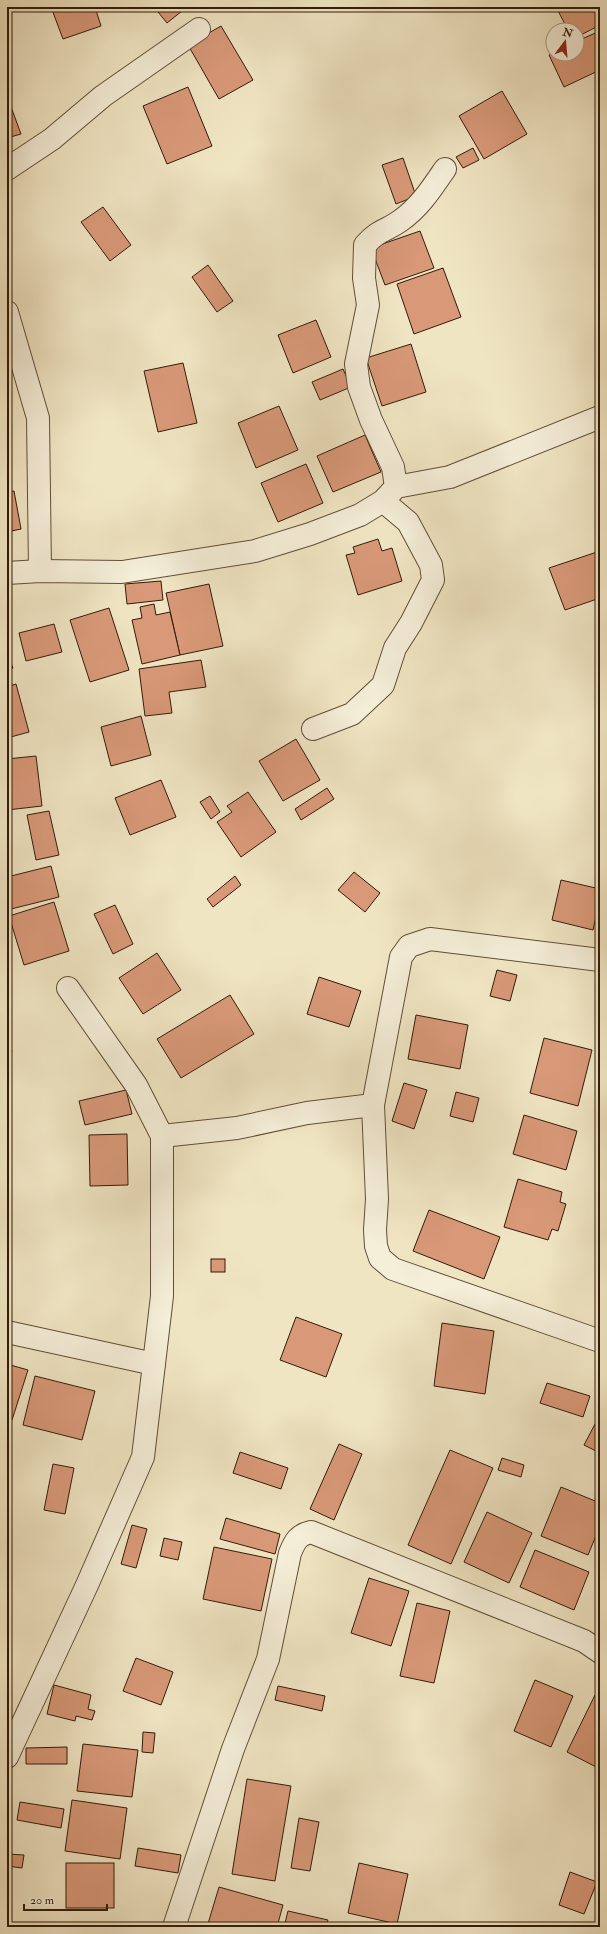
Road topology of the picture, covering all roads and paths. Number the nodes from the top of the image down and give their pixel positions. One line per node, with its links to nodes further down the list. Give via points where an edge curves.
1 (199, 29): 2 (street, via 103,96 52,139)
2 (7, 169)
3 (445, 169): 6 (street, via 427,197 400,221 374,234 365,245 364,278 368,304 356,364 359,387 393,467)
4 (7, 312): 7 (street, via 38,418)
5 (600, 417): 6 (street, via 450,477)
6 (389, 494): 7 (street, via 360,515 255,551 122,572); 9 (street, via 431,564 433,580 395,648 382,685 352,714)
7 (40, 571): 8 (street)
8 (7, 573)
9 (313, 729)
10 (600, 960): 12 (street, via 430,939 409,946 402,957)
11 (68, 988): 13 (street, via 136,1085)
12 (373, 1105): 13 (street, via 307,1113 238,1128); 15 (street, via 377,1199 375,1230 380,1258 393,1268)
13 (162, 1136): 16 (street, via 162,1296)
14 (7, 1332): 16 (street)
15 (600, 1341)
16 (154, 1364): 18 (street, via 144,1457)
17 (600, 1652): 19 (street, via 584,1640 311,1532 302,1534 290,1552 268,1659 233,1749)
18 (7, 1757)
19 (174, 1927)

